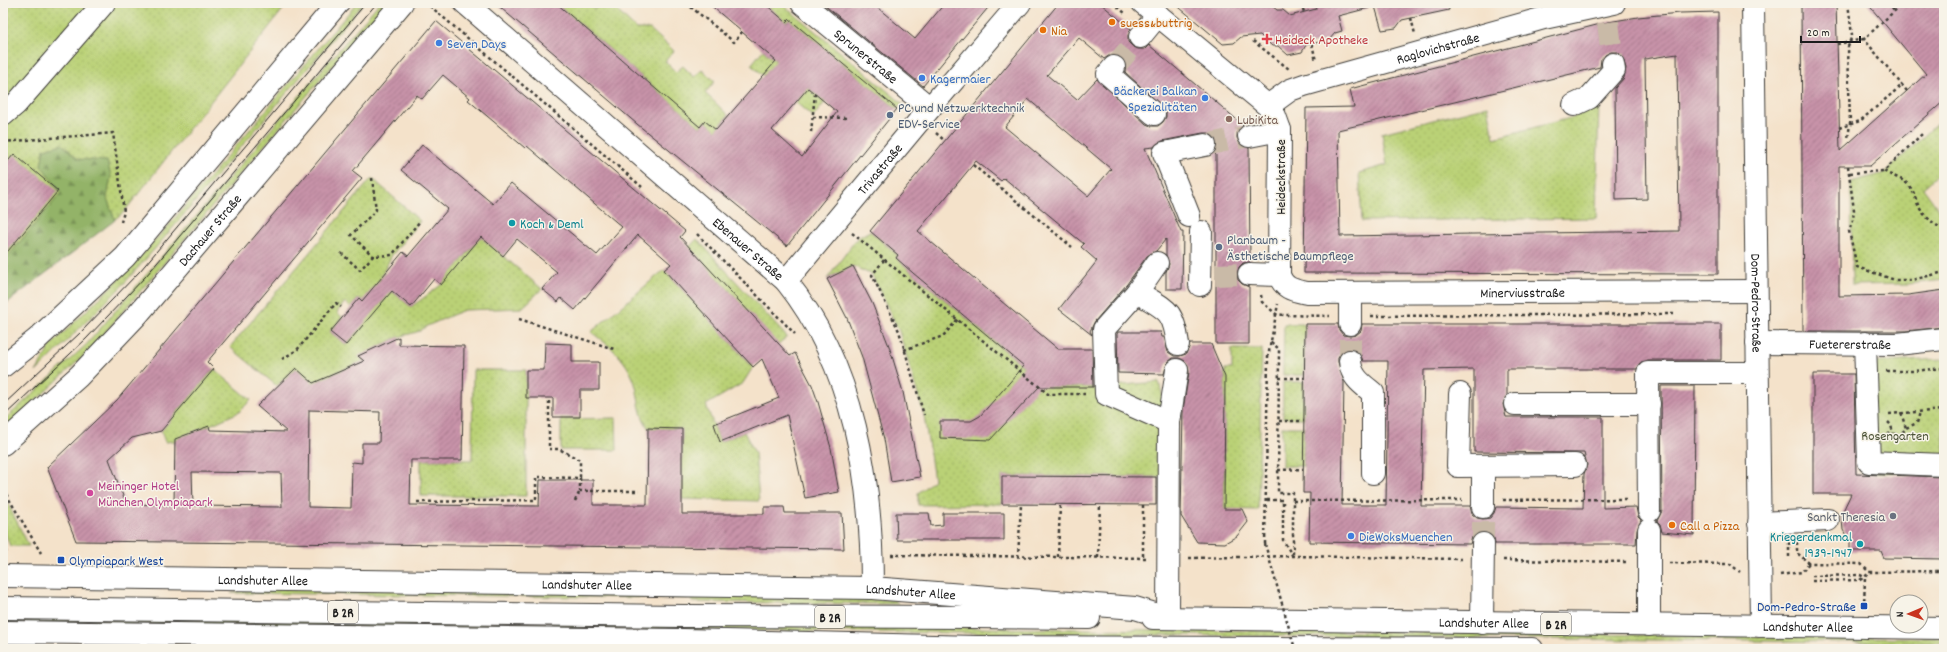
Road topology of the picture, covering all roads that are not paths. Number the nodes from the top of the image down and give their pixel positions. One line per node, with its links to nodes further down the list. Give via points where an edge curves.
1 (104, 3): 17 (main road)
2 (338, 3): 34 (main road, via 124,257 36,340)
3 (402, 3): 41 (main road, Dachauer Straße, via 138,314 79,376)
4 (465, 3): 24 (main road, Ebenauer Straße)
5 (802, 3): 15 (main road, Sprunerstraße)
6 (1020, 3): 15 (main road, Trivastraße)
7 (1753, 3): 25 (main road, Dom-Pedro-Straße)
8 (1562, 8): 9 (main road, Raglovichstraße); 14 (main road, Raglovichstraße, via 1308,84 1290,90)
9 (1609, 10)
10 (1147, 21): 14 (main road, Heideckstraße)
11 (1613, 64): 13 (main road, via 1614,70 1589,98)
12 (1114, 67): 16 (main road, via 1108,74)
13 (1574, 105)
14 (1268, 106): 18 (main road, Heideckstraße)
15 (930, 108): 24 (main road, Trivastraße)
16 (1154, 114)
17 (3, 116)
18 (1280, 130): 19 (main road); 23 (main road, Heideckstraße)
19 (1249, 136)
20 (1205, 145): 22 (main road, via 1164,153 1195,224)
21 (1157, 263): 26 (main road)
22 (1205, 278)
23 (1272, 279): 27 (main road, Minerviusstraße, via 1307,293)
24 (786, 281): 54 (main road, Ebenauer Straße, via 803,302 821,334 845,389 859,444 869,500)
25 (1756, 291): 27 (main road, Minerviusstraße); 30 (main road, Dom-Pedro-Straße)
26 (1137, 292): 32 (main road, via 1169,312 1176,329); 40 (main road, via 1104,329 1106,394)
27 (1350, 293): 28 (main road)
28 (1350, 320)
29 (1944, 339): 31 (main road, Fuetererstraße, via 1898,344)
30 (1756, 343): 31 (main road, Fuetererstraße); 36 (main road, Dom-Pedro-Straße)
31 (1865, 343): 43 (main road, via 1869,462)
32 (1178, 344)
33 (1350, 361): 46 (main road, via 1350,368 1357,381 1373,393)
34 (3, 366)
35 (1178, 370): 40 (main road)
36 (1757, 373): 39 (main road, via 1648,373); 49 (main road, Dom-Pedro-Straße)
37 (1460, 394): 45 (main road, via 1458,466)
38 (1515, 404): 39 (main road)
39 (1649, 404): 58 (main road)
40 (1169, 422): 56 (main road)
41 (11, 437): 42 (main road, Dachauer Straße)
42 (3, 453)
43 (1944, 464)
44 (1575, 465): 45 (main road)
45 (1483, 466): 47 (main road)
46 (1373, 473)
47 (1483, 507)
48 (1828, 520): 49 (main road)
49 (1759, 523): 59 (main road, Dom-Pedro-Straße)
50 (1483, 552): 57 (main road)
51 (5, 558): 53 (main road)
52 (3, 576): 53 (main road, Landshuter Allee)
53 (25, 577): 54 (main road, Landshuter Allee)
54 (872, 588): 56 (main road, Landshuter Allee, via 1135,608)
55 (3, 608): 56 (main road, Landshuter Allee / B 2R, via 683,616)
56 (1168, 618): 57 (main road, Landshuter Allee / B 2R)
57 (1482, 623): 58 (main road, Landshuter Allee / B 2R)
58 (1649, 625): 59 (main road, Landshuter Allee / B 2R)
59 (1760, 626): 60 (main road, Landshuter Allee / B 2R)
60 (1944, 628)
61 (3, 632): 62 (main road, Landshuter Allee / B 2R, via 691,640)
62 (970, 648): 63 (main road, Landshuter Allee / B 2R)
63 (1532, 649)

